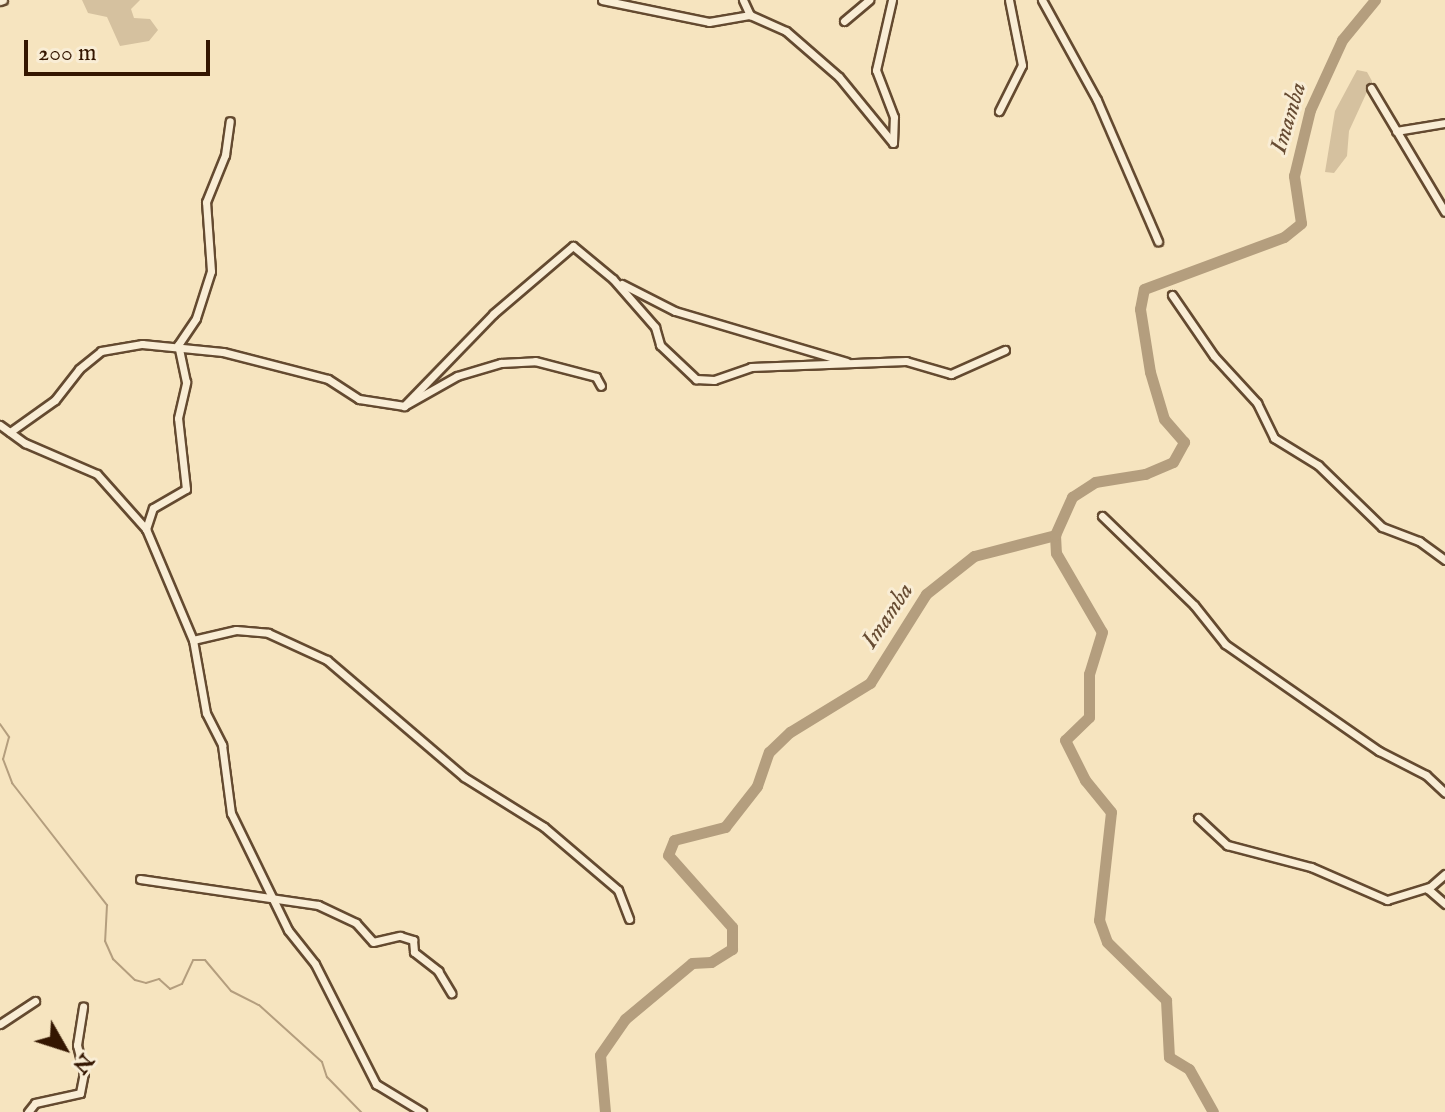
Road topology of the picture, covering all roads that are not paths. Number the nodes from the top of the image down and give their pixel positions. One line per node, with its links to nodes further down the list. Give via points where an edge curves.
1 (602, 0): 7 (street, via 709,22)
2 (743, 0): 7 (street)
3 (869, 0): 8 (street)
4 (892, 0): 7 (street, via 876,70 894,117 893,143 822,59 786,31)
5 (1009, 0): 10 (street, via 1022,65)
6 (1042, 0): 15 (street, via 1097,100)
7 (750, 15)
8 (844, 21)
9 (1371, 88): 13 (street)
10 (999, 111)
11 (230, 121): 18 (street, via 225,155 206,202 211,271 196,318)
12 (1445, 123): 13 (street)
13 (1396, 131): 14 (street)
14 (1445, 212)
15 (1158, 241)
16 (613, 279): 20 (street, via 675,311); 20 (street, via 655,327 660,345 696,379 714,380 751,367); 22 (street, via 581,248 566,249 445,360)
17 (1172, 295): 27 (street, via 1214,356 1257,403 1274,438 1318,465 1382,527 1419,541)
18 (178, 345): 22 (street, via 314,375 359,399); 24 (street, via 101,351 55,400); 26 (street, via 186,382 178,418 186,489 153,508)
19 (1005, 350): 20 (street, via 951,374 906,361)
20 (851, 364)
21 (601, 386): 22 (street, via 596,377 535,361 501,363 457,376)
22 (404, 406)
23 (0, 425): 24 (street)
24 (10, 432): 26 (street, via 97,474)
25 (1102, 516): 29 (street, via 1194,605 1225,644 1379,751 1426,775)
26 (146, 529): 28 (street)
27 (1445, 560)
28 (193, 640): 34 (street, via 206,713 222,745 231,813); 36 (street, via 249,630 295,643 327,660 464,777 544,827 618,890)
29 (1445, 793)
30 (1198, 818): 33 (street, via 1227,845 1311,867 1378,897 1398,899)
31 (1445, 874): 33 (street)
32 (140, 879): 34 (street)
33 (1429, 887): 35 (street, via 1431,897)
34 (274, 900): 37 (street, via 318,905 356,923 373,942 400,936 413,940 414,952 438,971); 42 (street, via 330,992 376,1084)
35 (1445, 904)
36 (629, 919)
37 (451, 993)
38 (35, 1001): 40 (street)
39 (83, 1006): 41 (street, via 77,1045 84,1073 80,1093 35,1103)
40 (0, 1024)
41 (28, 1112)
42 (422, 1112)

